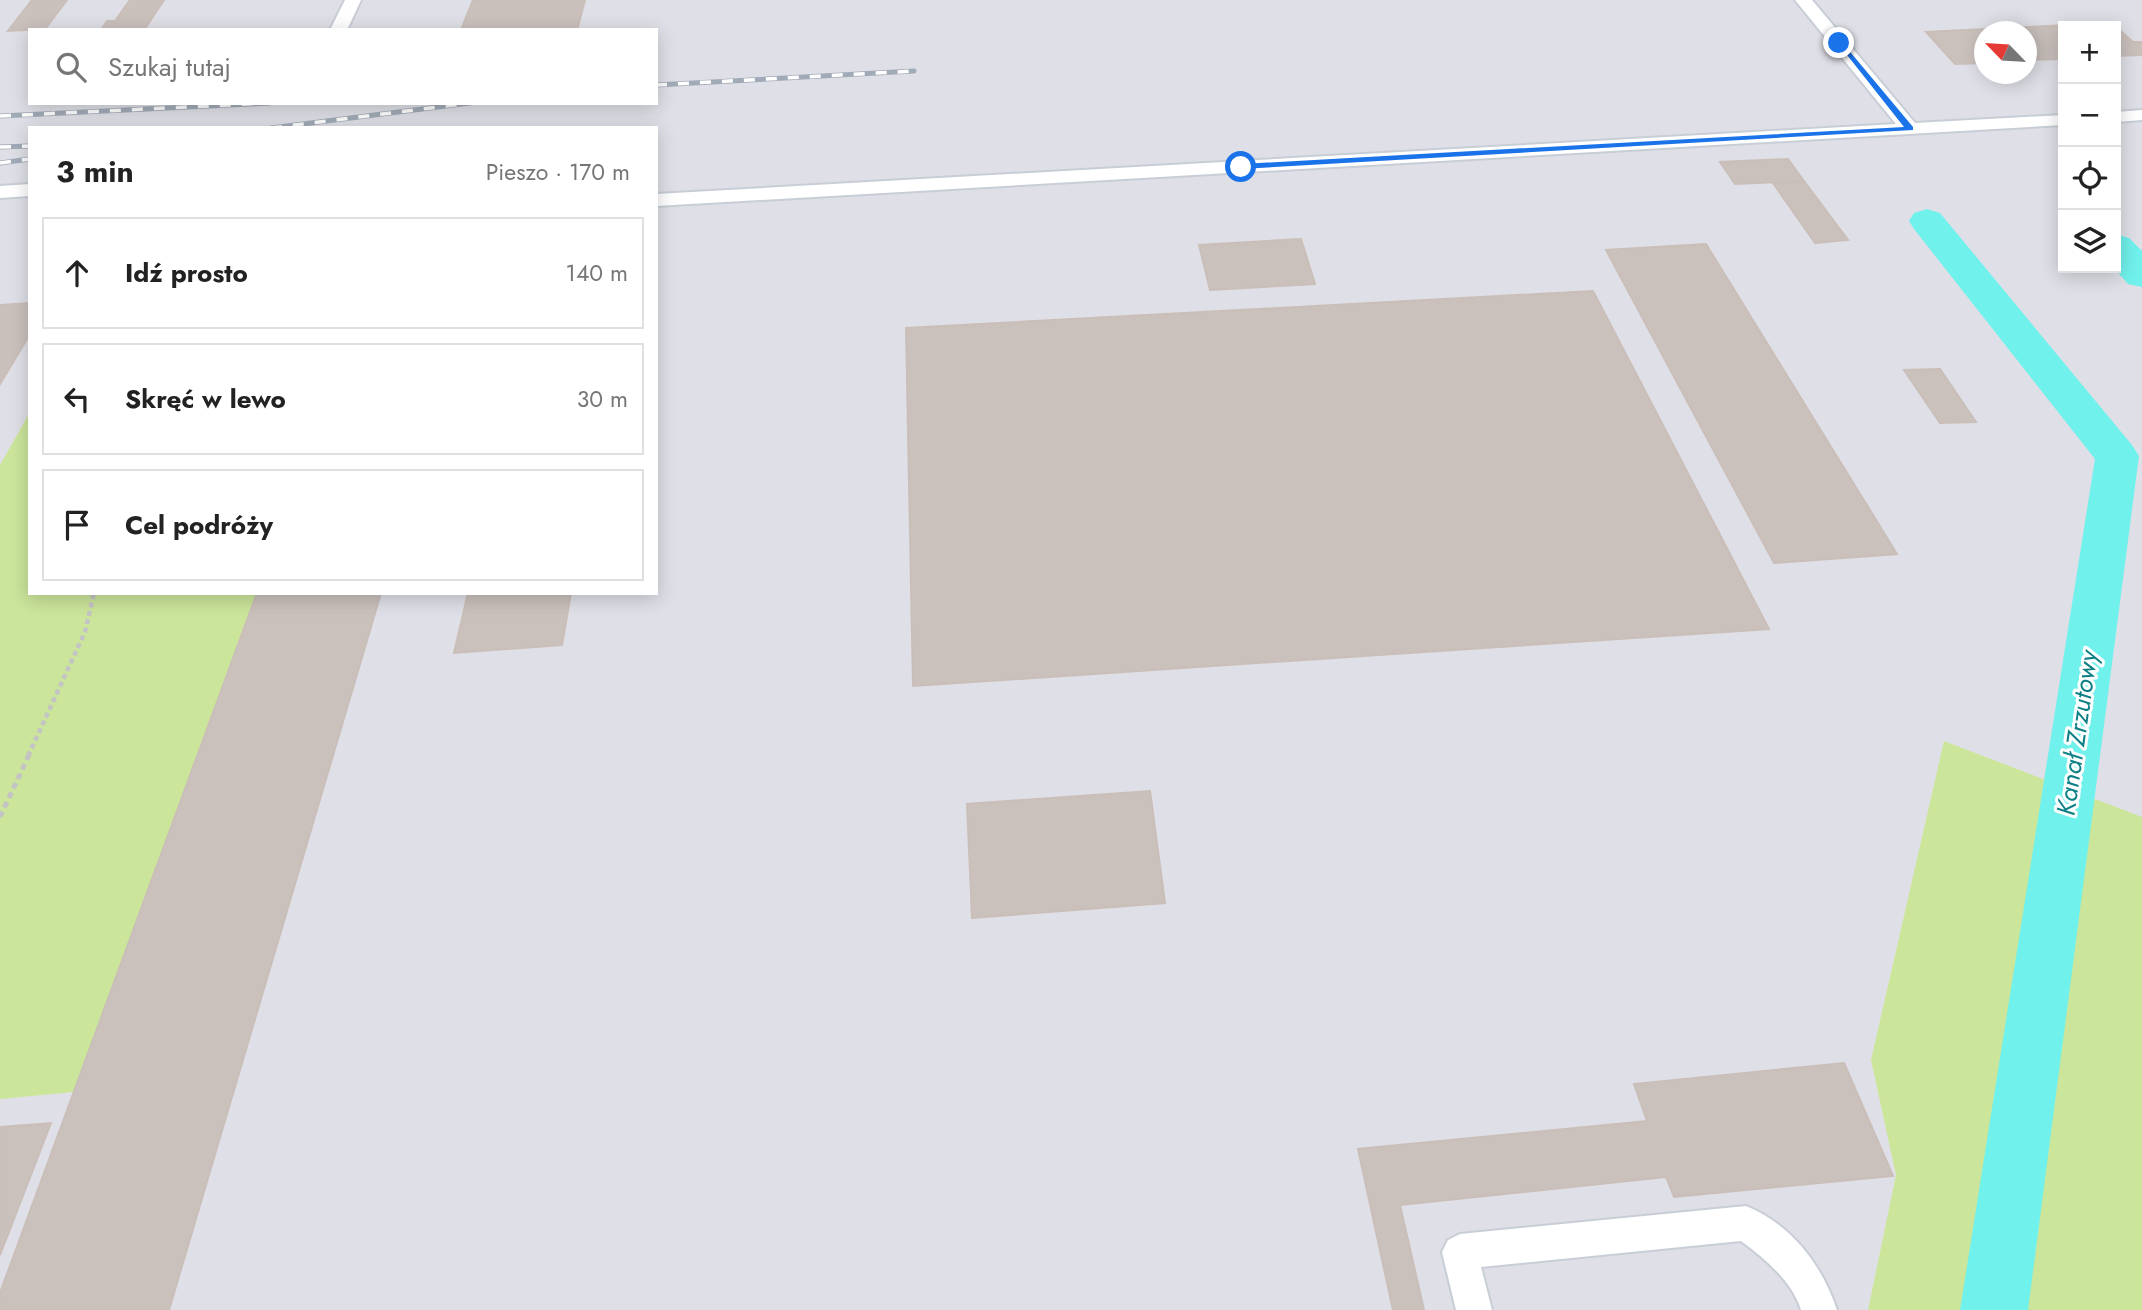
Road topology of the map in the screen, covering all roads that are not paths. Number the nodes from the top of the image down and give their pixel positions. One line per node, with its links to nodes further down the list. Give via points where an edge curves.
1 (353, 0): 3 (lane)
2 (1803, 0): 7 (lane)
3 (339, 28)
4 (2142, 116): 5 (lane)
5 (2121, 117)
6 (2058, 120): 7 (lane)
7 (1910, 129): 10 (lane)
8 (28, 190): 9 (lane)
9 (0, 192)
10 (658, 200)
11 (1474, 1310): 12 (lane, via 1460,1252 1746,1223 1785,1252)
12 (1819, 1310)

